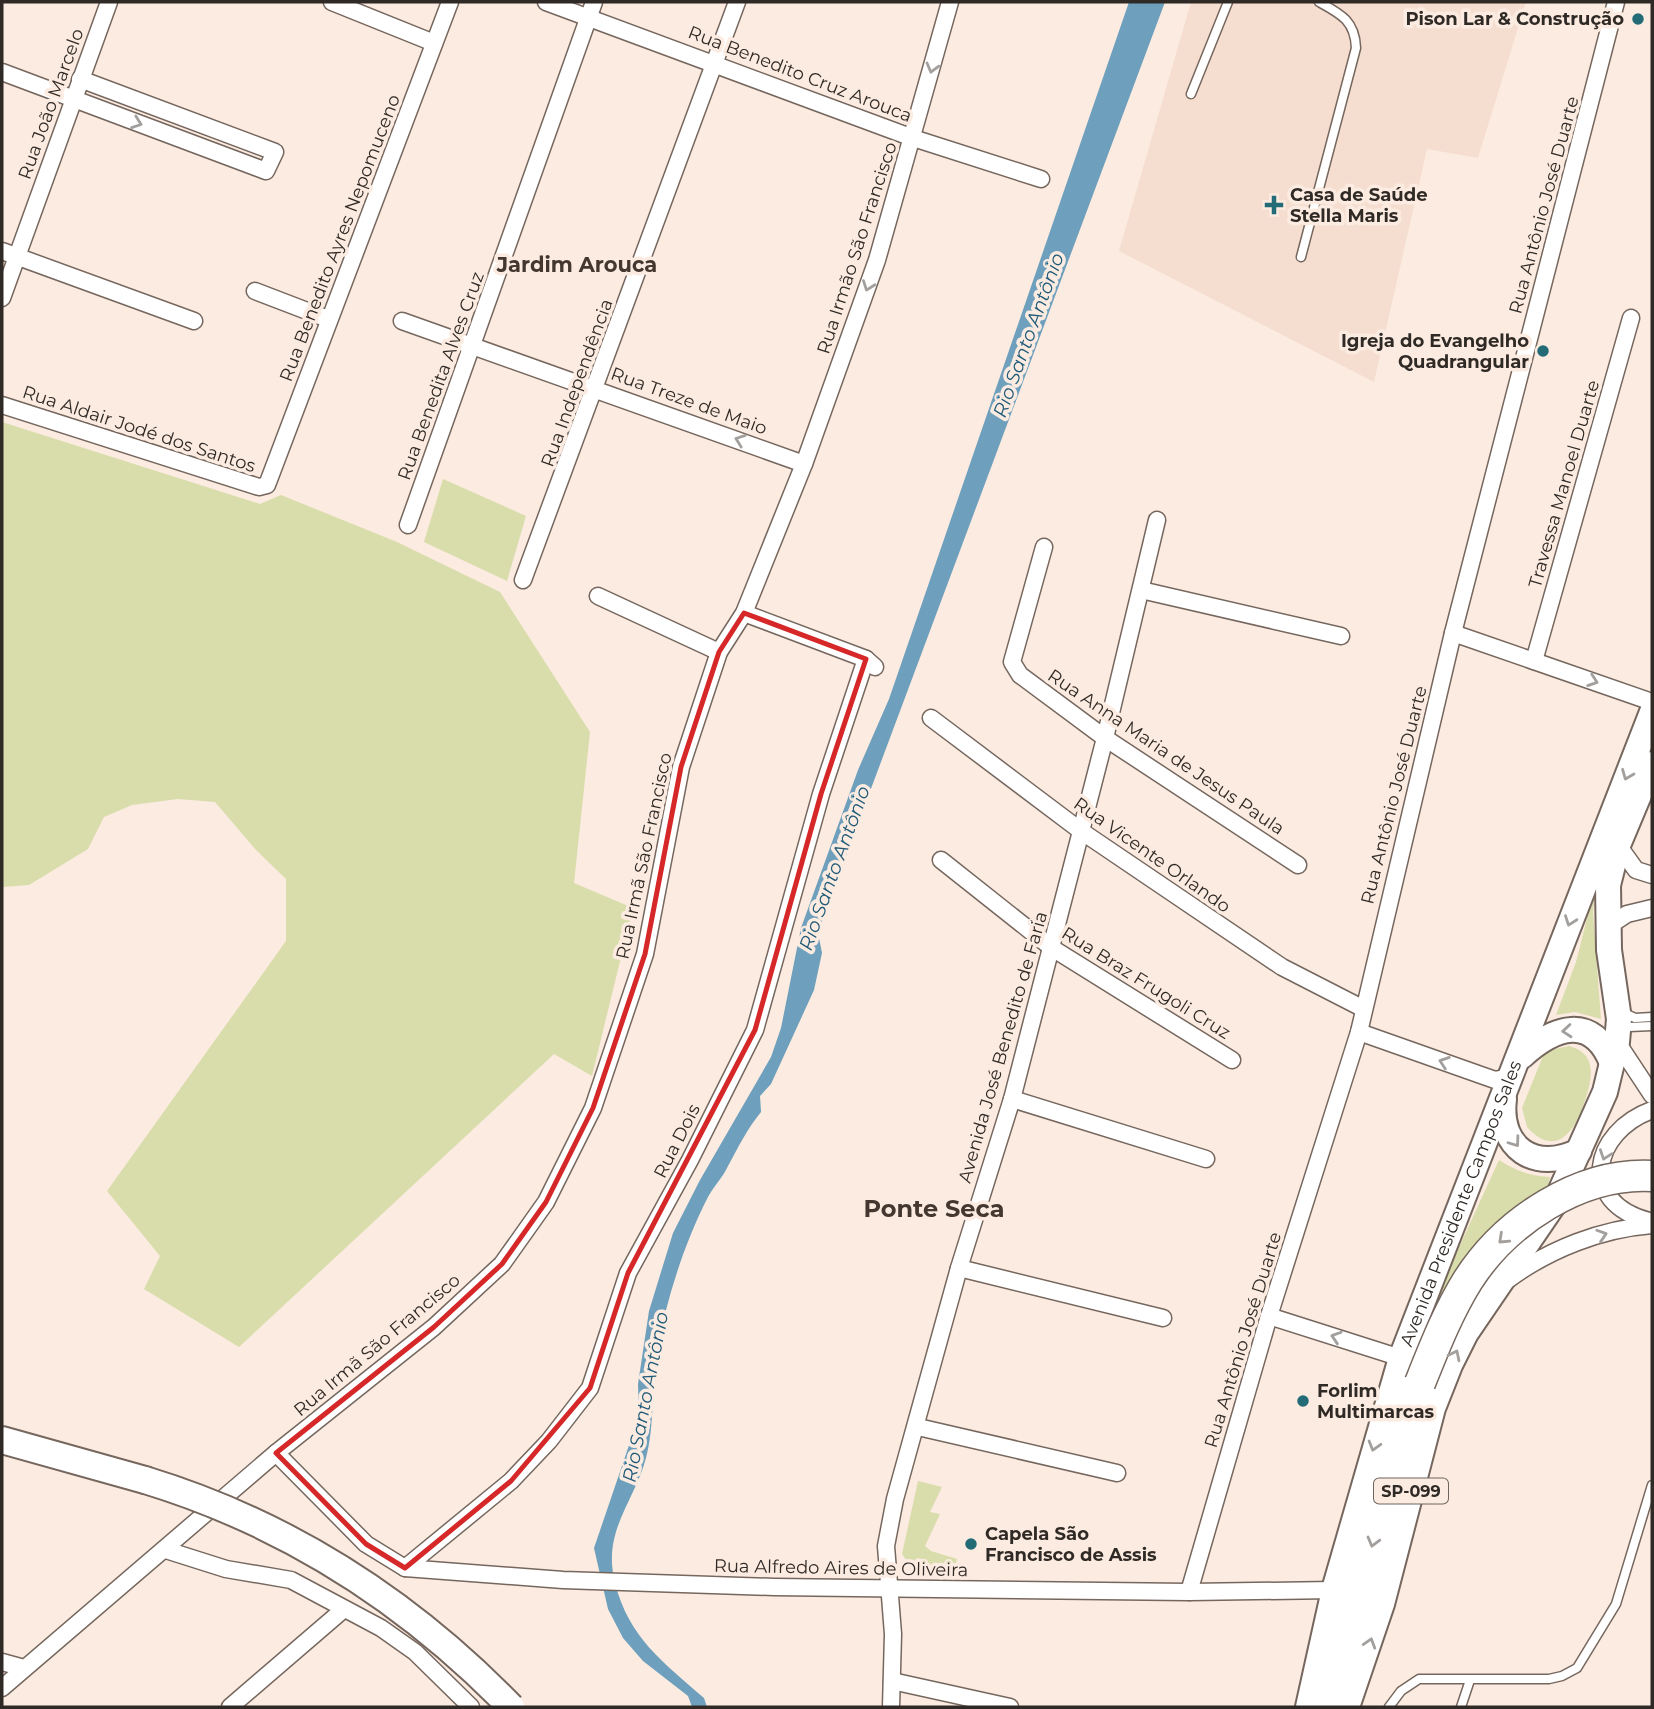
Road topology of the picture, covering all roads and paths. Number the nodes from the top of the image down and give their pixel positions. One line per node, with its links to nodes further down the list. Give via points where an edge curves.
1 (109, 2): 14 (street, Rua João Marcelo)
2 (332, 2): 11 (street)
3 (450, 2): 11 (street, Rua Benedito Ayres Nepomuceno)
4 (546, 2): 10 (street, Rua Benedito Cruz Arouca)
5 (737, 2): 12 (street, Rua Independência)
6 (950, 2): 17 (street, Rua Irmão São Francisco, one-way to 17)
7 (1228, 2): 15 (lane)
8 (1319, 2): 20 (lane, via 1347,18 1355,32 1356,48)
9 (1616, 2): 39 (street, Rua Antônio José Duarte)
10 (591, 9): 12 (street, Rua Benedito Cruz Arouca); 27 (street, Rua Benedita Alves Cruz)
11 (435, 43): 23 (street, Rua Benedito Ayres Nepomuceno)
12 (715, 62): 17 (street, Rua Benedito Cruz Arouca); 28 (street, Rua Independência)
13 (2, 72): 16 (street)
14 (80, 79): 16 (street, Rua João Marcelo); 16 (street, one-way to 14, via 266,171 275,152)
15 (1191, 94)
16 (73, 100): 19 (street, Rua João Marcelo)
17 (913, 138): 18 (street, Rua Benedito Cruz Arouca); 30 (street, Rua Irmão São Francisco, one-way to 30, via 877,260)
18 (1041, 179)
19 (9, 254): 22 (street, Rua João Marcelo); 25 (street)
20 (1301, 257)
21 (255, 291): 23 (street)
22 (2, 298)
23 (328, 318): 31 (street, Rua Benedito Ayres Nepomuceno)
24 (1631, 318): 42 (street, Travessa Manoel Duarte)
25 (194, 321)
26 (402, 321): 27 (street, Rua Treze de Maio)
27 (473, 346): 28 (street, Rua Treze de Maio); 33 (street, Rua Benedita Alves Cruz)
28 (597, 388): 30 (street, Rua Treze de Maio, one-way to 28); 35 (street, Rua Independência)
29 (2, 405): 31 (street, Rua Aldair Jodé dos Santos)
30 (804, 464): 38 (street, Rua Irmã São Francisco)
31 (265, 486)
32 (1157, 520): 36 (street, Avenida José Benedito de Faria)
33 (408, 525)
34 (1044, 547): 46 (street, Rua Anna Maria de Jesus Paula, via 1012,662 1020,675)
35 (523, 580)
36 (1141, 590): 40 (street); 46 (street, Avenida José Benedito de Faria)
37 (598, 596): 41 (street)
38 (744, 613): 41 (street, Rua Irmã São Francisco); 81 (street, Rua Dois, via 871,663 813,820 755,1030 628,1273 590,1388 511,1481)
39 (1453, 633): 42 (street); 56 (street, Rua Antônio José Duarte)
40 (1341, 636)
41 (719, 652): 77 (street, Rua Irmã São Francisco, via 681,767 645,954 593,1108 546,1202 502,1264 434,1327)
42 (1534, 660): 43 (street, one-way to 43)
43 (1652, 702)
44 (1652, 712): 62 (main road, Avenida Presidente Campos Sales / SP-099, one-way to 62)
45 (931, 718): 48 (street, Rua Vicente Orlando)
46 (1105, 738): 48 (street, Avenida José Benedito de Faria); 51 (street, Rua Anna Maria de Jesus Paula)
47 (1652, 764): 49 (main road, SP-099)
48 (1080, 831): 55 (street, Avenida José Benedito de Faria); 56 (street, Rua Vicente Orlando, via 1282,967)
49 (1619, 845): 52 (street, via 1636,870); 54 (main road, SP-099, via 1608,885)
50 (941, 860): 55 (street, Rua Braz Frugoli Cruz)
51 (1298, 865)
52 (1652, 875)
53 (1652, 908): 54 (street, via 1628,914)
54 (1607, 927): 60 (main road, SP-099)
55 (1052, 948): 61 (street, Rua Braz Frugoli Cruz); 64 (street, Avenida José Benedito de Faria)
56 (1362, 1008): 59 (street, Rua Antônio José Duarte)
57 (1652, 1017): 60 (lane, via 1630,1017)
58 (1652, 1026): 60 (lane)
59 (1359, 1032): 62 (street, one-way to 59, via 1495,1080); 72 (street, Rua Antônio José Duarte)
60 (1620, 1035): 62 (main road, SP-099, one-way to 62, via 1601,1043 1580,1030 1567,1029 1547,1036); 63 (street); 66 (main road, SP-099, via 1605,1092)
61 (1232, 1060)
62 (1513, 1069): 66 (main road, SP-099, one-way to 66, via 1504,1120 1522,1152 1542,1161); 74 (main road, Avenida Presidente Campos Sales / SP-099)
63 (1652, 1095)
64 (1012, 1099): 67 (street); 70 (street, Avenida José Benedito de Faria)
65 (1652, 1110): 69 (street, one-way to 69, via 1630,1119 1617,1131 1600,1172 1612,1204)
66 (1579, 1151): 71 (main road, SP-099, via 1556,1201)
67 (1206, 1160)
68 (1652, 1177): 97 (highway, one-way to 97, bridge, via 1619,1178 1587,1186 1541,1209 1500,1241 1468,1281 1403,1428 1352,1626)
69 (1652, 1224): 71 (street, one-way to 69, via 1556,1250 1616,1230)
70 (960, 1268): 73 (street); 75 (street, Avenida José Benedito de Faria)
71 (1498, 1286): 98 (main road, SP-099, one-way to 71, via 1381,1604 1433,1408 1466,1333)
72 (1269, 1316): 74 (street, one-way to 72); 84 (street, Rua Antônio José Duarte)
73 (1163, 1318)
74 (1401, 1358): 83 (main road, Avenida Presidente Campos Sales / SP-099, one-way to 83)
75 (918, 1427): 78 (street); 82 (street, Avenida José Benedito de Faria, via 889,1525)
76 (2, 1440): 93 (highway, bridge, via 145,1480 233,1511 330,1561 424,1626)
77 (275, 1453): 80 (street, Rua Irmã São Francisco); 81 (street, via 366,1544)
78 (1117, 1474)
79 (1652, 1485): 88 (lane, via 1616,1604 1577,1668 1549,1679)
80 (166, 1550): 85 (street, via 226,1569 292,1580); 87 (street, Rua Irmã São Francisco)
81 (405, 1569): 82 (street, Rua Alfredo Aires de Oliveira, via 563,1580)
82 (889, 1588): 84 (street, Rua Alfredo Aires de Oliveira); 89 (street, Avenida José Benedito de Faria)
83 (1334, 1590): 84 (street, Rua Alfredo Aires de Oliveira); 96 (main road, Avenida Presidente Campos Sales / SP-099)
84 (1189, 1592)
85 (344, 1609): 91 (street); 92 (street, via 415,1652)
86 (2, 1662): 87 (street)
87 (24, 1668): 90 (street, Rua Irmã São Francisco)
88 (1470, 1680): 99 (lane, via 1419,1679 1401,1691); 100 (lane)
89 (892, 1681): 94 (street, Avenida José Benedito de Faria); 95 (street)
90 (2, 1688)
91 (230, 1707)
92 (471, 1707)
93 (511, 1707)
94 (891, 1707)
95 (1010, 1707)
96 (1308, 1707)
97 (1322, 1707)
98 (1347, 1707)
99 (1389, 1707)
100 (1461, 1707)

